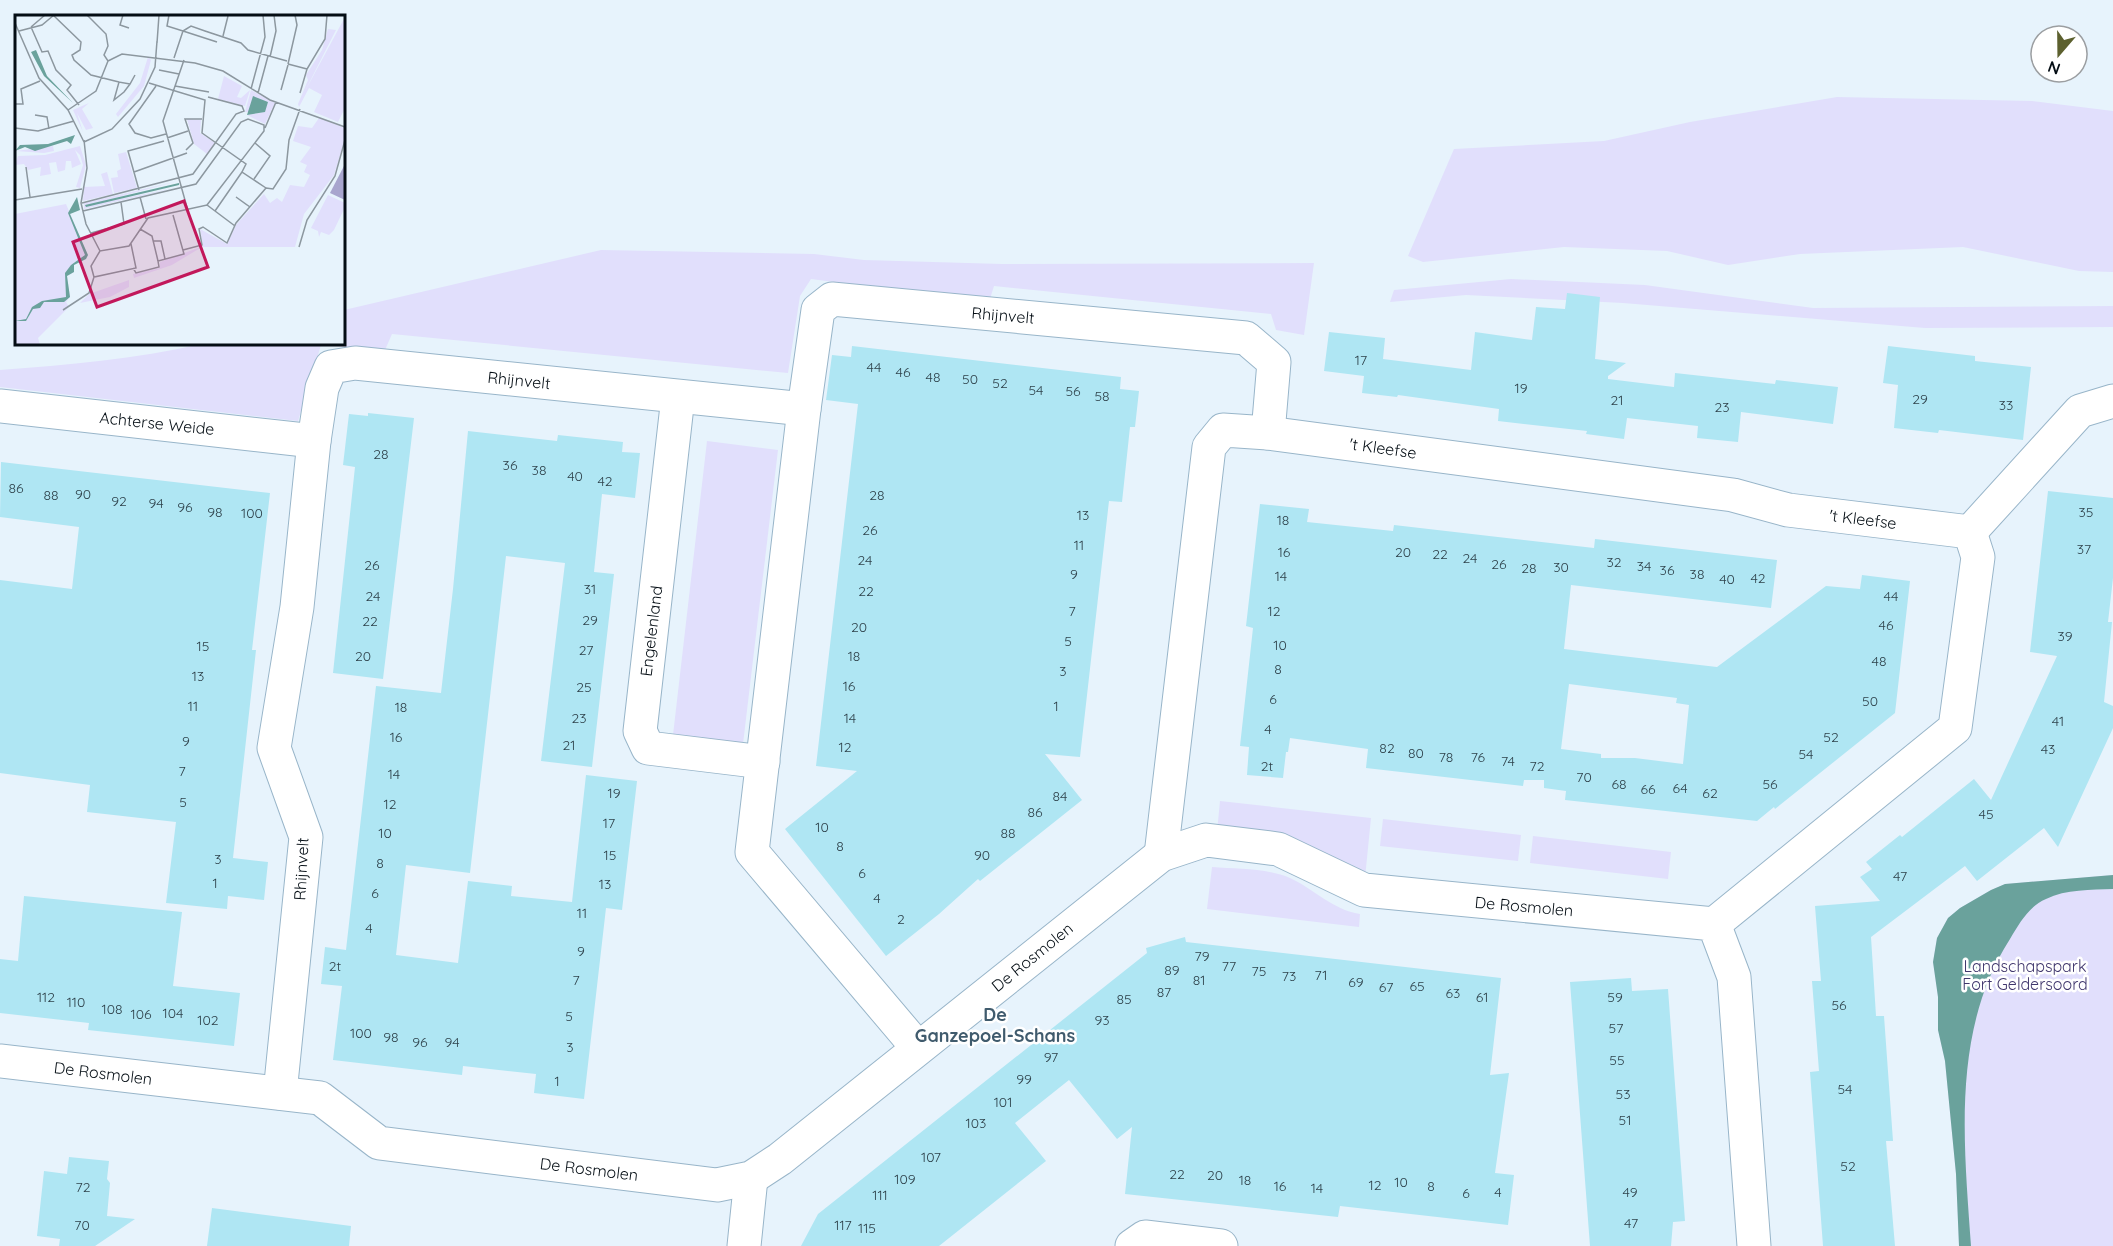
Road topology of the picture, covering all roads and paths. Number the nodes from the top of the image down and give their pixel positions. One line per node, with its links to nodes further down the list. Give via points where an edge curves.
1 (678, 398): 4 (street, Rhijnvelt); 6 (street, Rhijnvelt, via 355,363 331,367 322,388); 8 (street, Engelenland, via 640,731 648,748)
2 (2113, 401): 7 (street, via 2080,411)
3 (0, 406): 6 (street, Achterse Weide)
4 (804, 409): 5 (street, Rhijnvelt, via 818,310 832,299 1246,338 1274,362); 8 (street)
5 (1268, 433): 7 (street, 't Kleefse, via 1733,495 1788,510); 9 (street, 't Kleefse, via 1223,430 1209,447)
6 (314, 441): 13 (street, Rhijnvelt, via 297,607 274,748 306,837)
7 (1970, 532): 10 (street, via 1978,557 1955,728)
8 (763, 762): 11 (street, via 752,852)
9 (1161, 855): 10 (street, De Rosmolen, via 1206,840 1278,849 1364,890); 11 (street, De Rosmolen)
10 (1714, 924): 18 (street, via 1734,976)
11 (918, 1048): 14 (street, De Rosmolen)
12 (0, 1061): 13 (street, De Rosmolen)
13 (280, 1093): 14 (street, De Rosmolen, via 320,1098 379,1143 717,1185)
14 (751, 1178): 15 (street)
15 (744, 1246)
16 (1132, 1246): 17 (street, via 1145,1237)
17 (1221, 1246)
18 (1754, 1246)

